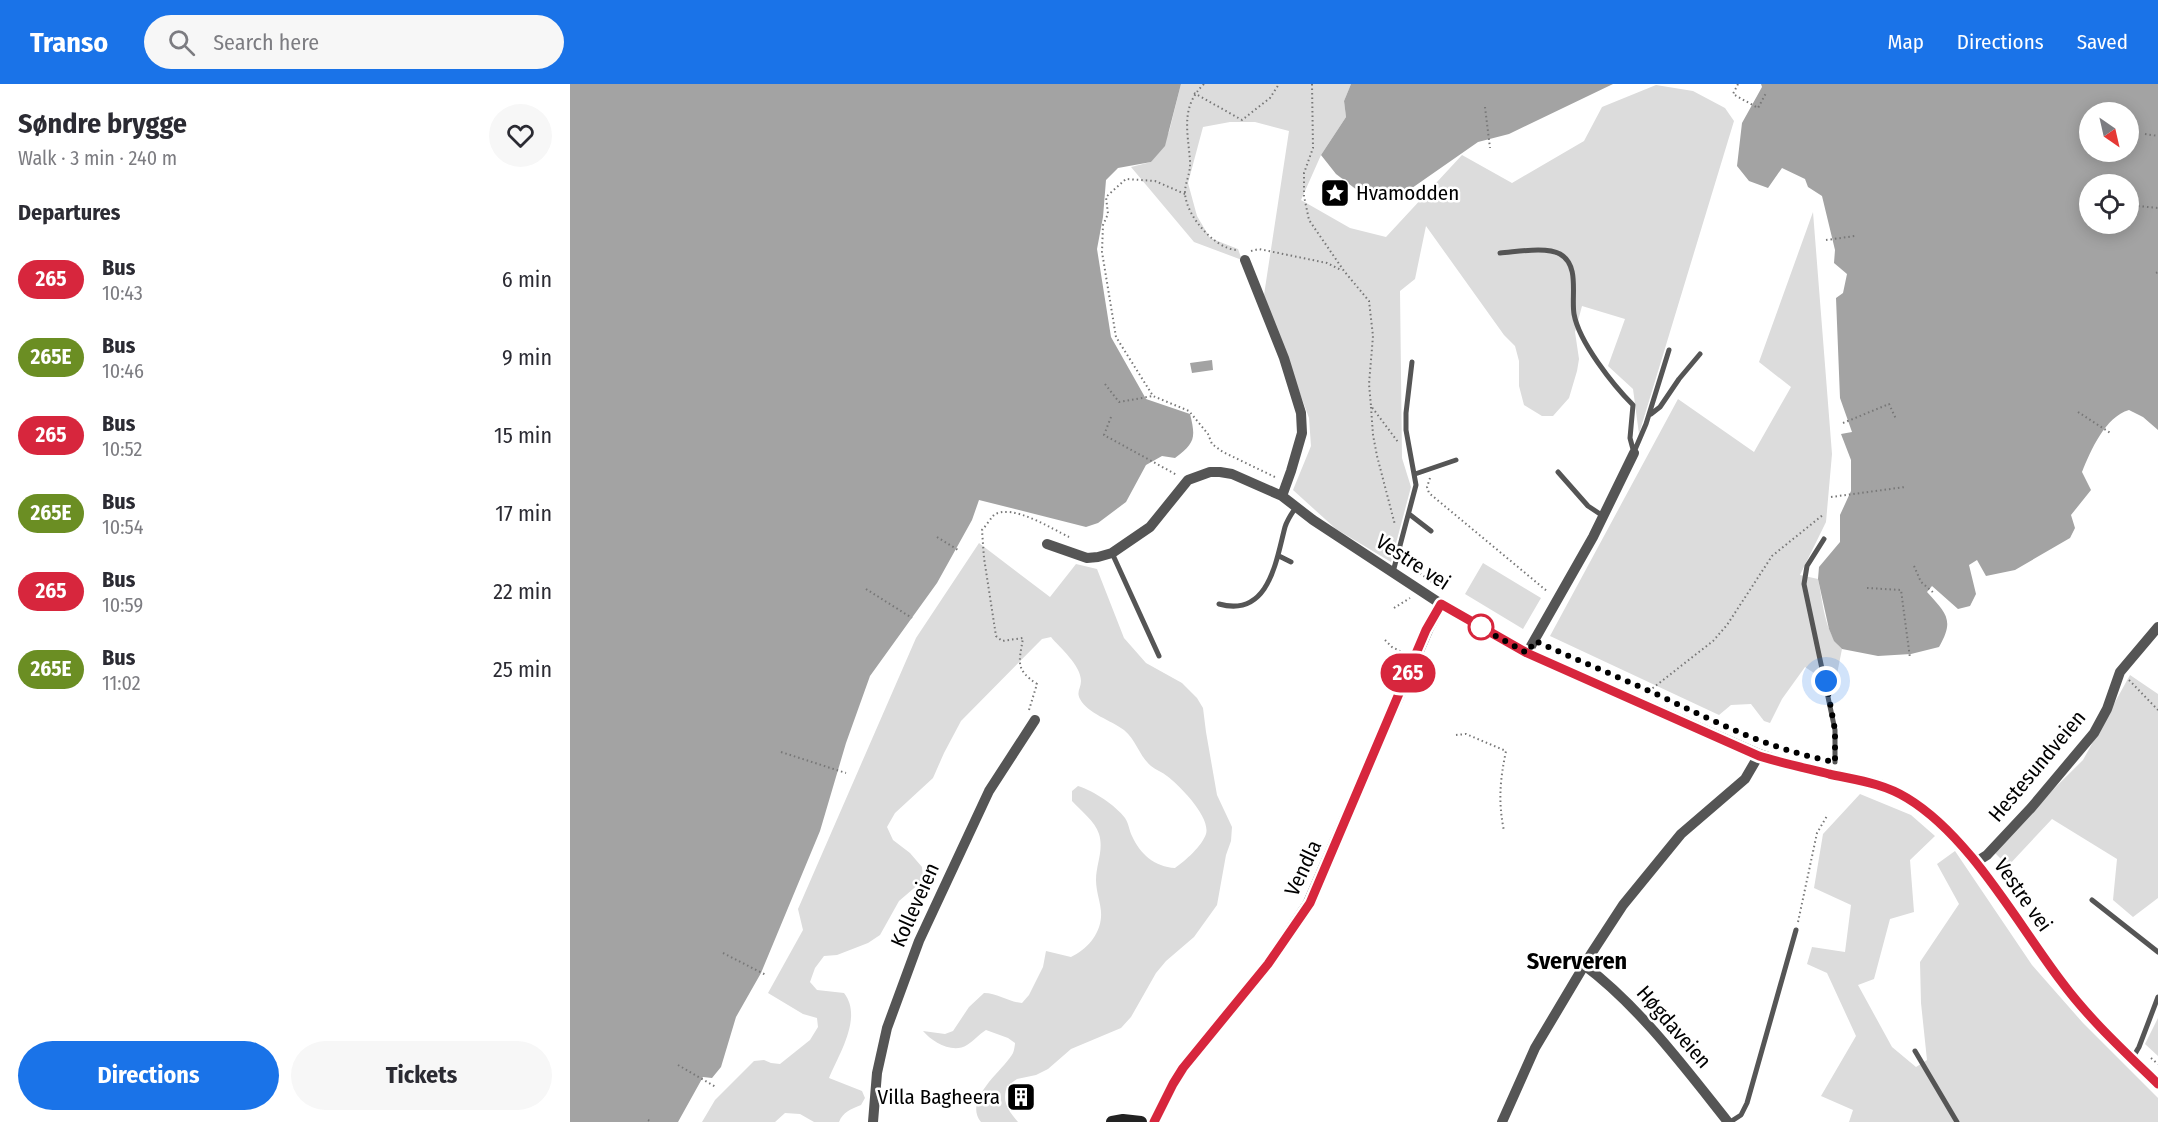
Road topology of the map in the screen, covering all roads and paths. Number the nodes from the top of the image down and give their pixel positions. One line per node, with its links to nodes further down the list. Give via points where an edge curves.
1 (1204, 84): 5 (path)
2 (1279, 84): 5 (path, via 1270,98 1242,120)
3 (1312, 84): 18 (path, via 1313,148 1304,173 1304,196 1309,220)
4 (1738, 84): 6 (path, via 1733,94 1758,108)
5 (1194, 93): 11 (path, via 1187,120 1190,172)
6 (1766, 93)
7 (1485, 106): 10 (path)
8 (2145, 134): 9 (path)
9 (2158, 136)
10 (1490, 147)
11 (1185, 194): 17 (path, via 1191,212 1214,242); 23 (path, via 1155,181 1126,179 1106,197 1108,214 1103,225 1102,252 1116,337)
12 (2139, 206): 13 (path)
13 (2158, 208)
14 (1856, 236): 15 (path)
15 (1826, 240)
16 (1500, 253): 32 (lane, via 1537,250 1560,254 1570,265 1576,324 1606,375 1633,405 1630,438)
17 (1244, 254): 18 (path, via 1259,249 1327,263); 38 (street, via 1301,413 1302,433)
18 (1344, 271): 24 (path, via 1369,301 1373,336)
19 (1670, 350): 26 (lane)
20 (1700, 354): 26 (lane)
21 (1412, 362): 31 (lane, via 1406,413)
22 (1105, 384): 23 (path, via 1119,402)
23 (1153, 396): 38 (path, via 1189,411 1212,444 1223,452)
24 (1371, 406): 31 (path, via 1396,441); 50 (path, via 1377,456 1392,517)
25 (2078, 412): 30 (path)
26 (1649, 415): 32 (lane)
27 (1111, 417): 37 (path, via 1104,435)
28 (1896, 419): 29 (path, via 1889,404)
29 (1843, 423)
30 (2112, 434)
31 (1408, 449): 36 (lane)
32 (1634, 453): 45 (street)
33 (1456, 459): 34 (lane)
34 (1426, 470): 36 (lane); 62 (path, via 1430,477 1429,493)
35 (1558, 472): 45 (lane, via 1588,506)
36 (1415, 474): 43 (lane)
37 (1188, 480): 40 (street, Vestre vei, via 1210,472 1232,474); 53 (street, via 1150,527)
38 (1288, 483): 40 (street)
39 (1905, 487): 41 (path)
40 (1282, 496): 42 (street, Vestre vei)
41 (1831, 497)
42 (1296, 507): 54 (lane, via 1286,525); 57 (street, Vestre vei)
43 (1409, 514): 46 (lane); 50 (lane)
44 (1824, 514): 74 (path, via 1772,555 1727,625 1713,641 1649,691)
45 (1603, 516): 62 (street)
46 (1431, 531)
47 (937, 537): 52 (path)
48 (1069, 538): 75 (path, via 1023,515 1005,512 995,515 982,530 996,636 1002,641 1023,638 1019,666 1023,674 1038,684)
49 (1824, 538): 81 (lane, via 1808,566 1804,584 1835,730)
50 (1403, 541): 57 (lane)
51 (1047, 544): 53 (street, via 1087,558)
52 (958, 550)
53 (1112, 553): 71 (lane)
54 (1279, 556): 55 (lane); 63 (lane, via 1266,587 1255,598 1243,605)
55 (1291, 562)
56 (1914, 566): 60 (path, via 1921,582)
57 (1393, 572): 64 (street, Vestre vei)
58 (1867, 588): 72 (path, via 1901,590)
59 (866, 589): 66 (path)
60 (1935, 594)
61 (1414, 596): 65 (path)
62 (1558, 599): 69 (street)
63 (1219, 604)
64 (1441, 604): 69 (street, Vestre vei); 105 (street, Vendla, via 1426,630 1310,903 1268,964 1183,1068)
65 (1394, 608)
66 (912, 618)
67 (2158, 627): 73 (street, Hestesundveien)
68 (1385, 640): 70 (path)
69 (1527, 653): 80 (street, Vestre vei)
70 (1406, 654)
71 (1159, 656)
72 (1910, 658)
73 (2120, 672): 76 (path); 85 (street, Hestesundveien, via 2094,733 2031,808)
74 (1654, 693)
75 (1029, 707)
76 (2158, 710)
77 (1035, 720): 102 (street, Kolleveien, via 989,791 919,941 887,1028 877,1073)
78 (1456, 735): 84 (path, via 1466,734 1506,752 1499,808)
79 (781, 752): 82 (path)
80 (1759, 756): 85 (street, Vestre vei, via 1888,788 1934,817); 90 (street, via 1744,779 1696,819 1654,864)
81 (1835, 762)
82 (846, 773)
83 (1827, 816): 87 (path, via 1817,833)
84 (1504, 831)
85 (1976, 862): 95 (street, Vestre vei, via 2062,983)
86 (2092, 900): 88 (lane)
87 (1796, 930): 107 (lane, via 1747,1102 1741,1115)
88 (2158, 952)
89 (723, 953): 91 (path)
90 (1584, 965): 106 (street, via 1535,1048); 107 (street, Høgdaveien, via 1605,980 1633,1010)
91 (766, 975)
92 (2158, 997): 93 (lane)
93 (2139, 1047): 95 (lane); 96 (path)
94 (1915, 1051): 108 (lane)
95 (2132, 1059): 98 (street, Vestre vei)
96 (2158, 1064)
97 (678, 1065): 99 (path)
98 (2158, 1084)
99 (716, 1087)
100 (648, 1120): 101 (path)
101 (652, 1122)
102 (873, 1122)
103 (1112, 1122): 104 (street)
104 (1141, 1122)
105 (1154, 1122)
106 (1502, 1122)
107 (1729, 1122)
108 (1957, 1122)

